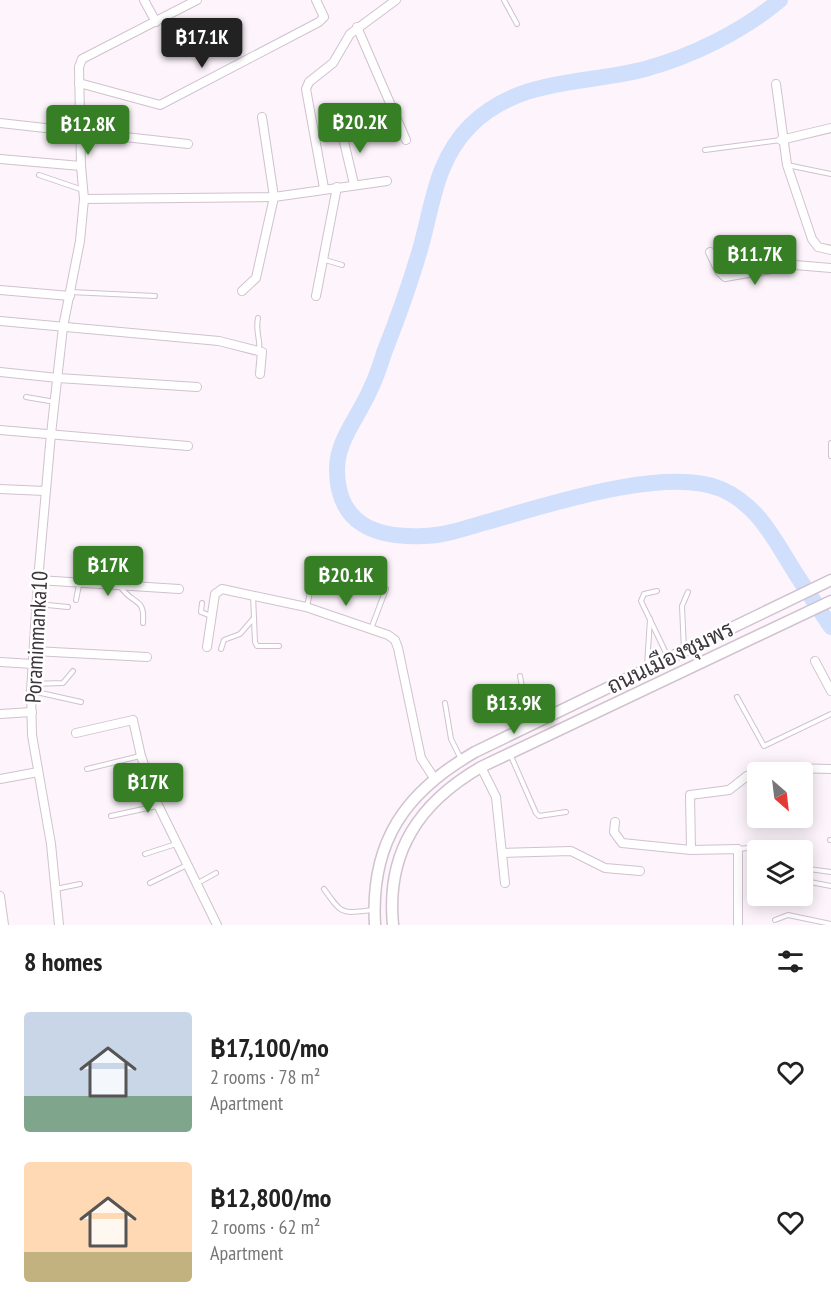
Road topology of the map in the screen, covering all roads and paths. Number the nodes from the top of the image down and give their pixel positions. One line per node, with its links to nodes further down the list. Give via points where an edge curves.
1 (144, 0): 6 (street)
2 (197, 0): 6 (street)
3 (316, 0): 9 (street, via 324,17 320,22 160,105)
4 (396, 0): 8 (street)
5 (504, 0): 7 (lane)
6 (156, 22): 9 (street, Poraminmanka10, via 82,60)
7 (517, 24)
8 (357, 27): 16 (street); 28 (street, via 333,63 306,89)
9 (79, 83): 15 (street, Poraminmanka10)
10 (776, 84): 17 (street)
11 (262, 117): 30 (street)
12 (0, 123): 15 (street)
13 (831, 128): 17 (street)
14 (341, 129): 26 (street)
15 (79, 132): 18 (street); 22 (street, Poraminmanka10)
16 (406, 140)
17 (781, 140): 19 (lane); 21 (street)
18 (188, 144)
19 (705, 150)
20 (0, 159): 22 (street)
21 (787, 165): 23 (lane); 31 (street, via 812,238 818,247)
22 (81, 166): 29 (street, Poraminmanka10)
23 (831, 174)
24 (39, 175): 29 (lane)
25 (387, 181): 26 (street)
26 (354, 184): 27 (street)
27 (337, 187): 28 (street); 33 (street)
28 (324, 188): 30 (street)
29 (83, 195): 30 (street); 38 (street, Poraminmanka10, via 80,241)
30 (274, 197): 37 (street, via 256,278)
31 (831, 250)
32 (710, 252): 35 (street, via 725,277 795,266)
33 (322, 259): 34 (lane); 40 (street)
34 (342, 265)
35 (831, 268)
36 (0, 290): 38 (street)
37 (242, 291)
38 (70, 294): 39 (lane); 43 (street, Poraminmanka10)
39 (155, 296)
40 (316, 296)
41 (258, 318): 44 (lane, via 255,332 261,343)
42 (0, 321): 43 (street)
43 (63, 327): 44 (street, via 219,341); 47 (street, Poraminmanka10)
44 (259, 351): 46 (street)
45 (0, 372): 47 (street)
46 (260, 374)
47 (58, 378): 48 (street); 50 (street, Poraminmanka10)
48 (196, 387)
49 (26, 398): 50 (lane)
50 (55, 402): 52 (street, Poraminmanka10)
51 (0, 430): 52 (street)
52 (51, 435): 54 (street); 57 (street, Poraminmanka10)
53 (831, 443): 55 (lane)
54 (188, 446)
55 (831, 456)
56 (0, 489): 57 (street)
57 (45, 491): 59 (street, Poraminmanka10)
58 (84, 560): 61 (lane)
59 (38, 580): 61 (street); 72 (street, Poraminmanka10)
60 (831, 580): 84 (main road, ถนนเมืองชุมพร)
61 (78, 582): 62 (street); 69 (lane)
62 (120, 585): 63 (street); 78 (lane, via 127,597 144,608)
63 (179, 589)
64 (386, 589): 79 (lane)
65 (657, 591): 77 (lane, via 641,597)
66 (310, 592): 74 (lane)
67 (688, 592): 84 (lane, via 682,606)
68 (253, 594): 74 (street); 75 (street, via 218,590); 76 (lane)
69 (76, 600)
70 (831, 601): 103 (main road, ถนนเมืองชุมพร)
71 (202, 603): 75 (lane, via 201,612)
72 (37, 604): 73 (lane); 83 (street, Poraminmanka10)
73 (68, 607)
74 (306, 607): 79 (street)
75 (212, 616): 81 (street)
76 (254, 618): 80 (lane, via 257,646); 82 (lane, via 240,634 224,640)
77 (650, 618): 86 (lane); 90 (lane)
78 (143, 623)
79 (371, 629): 112 (street, via 395,640 421,758)
80 (279, 646)
81 (207, 647)
82 (221, 649)
83 (34, 651): 85 (street); 89 (street, Poraminmanka10)
84 (684, 651): 86 (main road, ถนนเมืองชุมพร)
85 (147, 657)
86 (669, 658): 90 (main road, ถนนเมืองชุมพร)
87 (815, 661): 94 (street)
88 (0, 662): 89 (street)
89 (33, 664): 93 (street, Poraminmanka10)
90 (647, 669): 101 (main road, ถนนเมืองชุมพร)
91 (74, 671): 93 (lane, via 63,683)
92 (520, 676): 101 (lane)
93 (32, 688): 96 (lane); 98 (street, Poraminmanka10)
94 (831, 691)
95 (737, 697): 100 (lane, via 765,746)
96 (81, 702)
97 (445, 703): 105 (lane, via 451,739)
98 (32, 712): 99 (street); 110 (street, Poraminmanka10)
99 (0, 714)
100 (831, 714)
101 (529, 726): 105 (main road, ถนนเมืองชุมพร)
102 (76, 733): 104 (street, via 133,720)
103 (510, 753): 106 (main road, ถนนเมืองชุมพร); 115 (lane, via 536,813 539,816)
104 (141, 756): 107 (lane); 114 (street)
105 (462, 760): 112 (main road, ถนนเมืองชุมพร)
106 (481, 767): 122 (street, via 496,797); 145 (main road, ถนนเมืองชุมพร, via 434,801 408,836 392,886)
107 (87, 769)
108 (813, 769): 109 (street)
109 (831, 769)
110 (38, 772): 113 (street); 135 (street, Poraminmanka10)
111 (747, 776): 121 (street, via 729,790 690,795)
112 (434, 778): 138 (main road, ถนนเมืองชุมพร, via 407,804 393,827 381,854)
113 (0, 779)
114 (158, 805): 116 (lane); 118 (street)
115 (566, 812)
116 (111, 816)
117 (615, 822): 121 (street, via 614,832 622,843)
118 (177, 844): 123 (lane); 124 (street)
119 (747, 848): 120 (lane)
120 (738, 849): 121 (street); 146 (street)
121 (692, 850)
122 (502, 853): 126 (street, via 571,851 605,868); 131 (street)
123 (145, 854)
124 (188, 865): 129 (lane); 130 (street)
125 (813, 870): 127 (lane)
126 (640, 871)
127 (831, 872)
128 (216, 873): 130 (lane)
129 (150, 883)
130 (198, 883): 143 (street)
131 (505, 883)
132 (813, 883): 134 (lane)
133 (80, 884): 135 (lane)
134 (831, 886)
135 (55, 889): 142 (street, Poraminmanka10)
136 (324, 889): 138 (lane, via 339,910)
137 (0, 896): 141 (street)
138 (374, 910): 144 (main road, ถนนเมืองชุมพร)
139 (775, 920): 140 (lane, via 788,915)
140 (831, 924)
141 (2, 925)
142 (59, 925)
143 (217, 925)
144 (375, 925)
145 (393, 925)
146 (738, 925)

